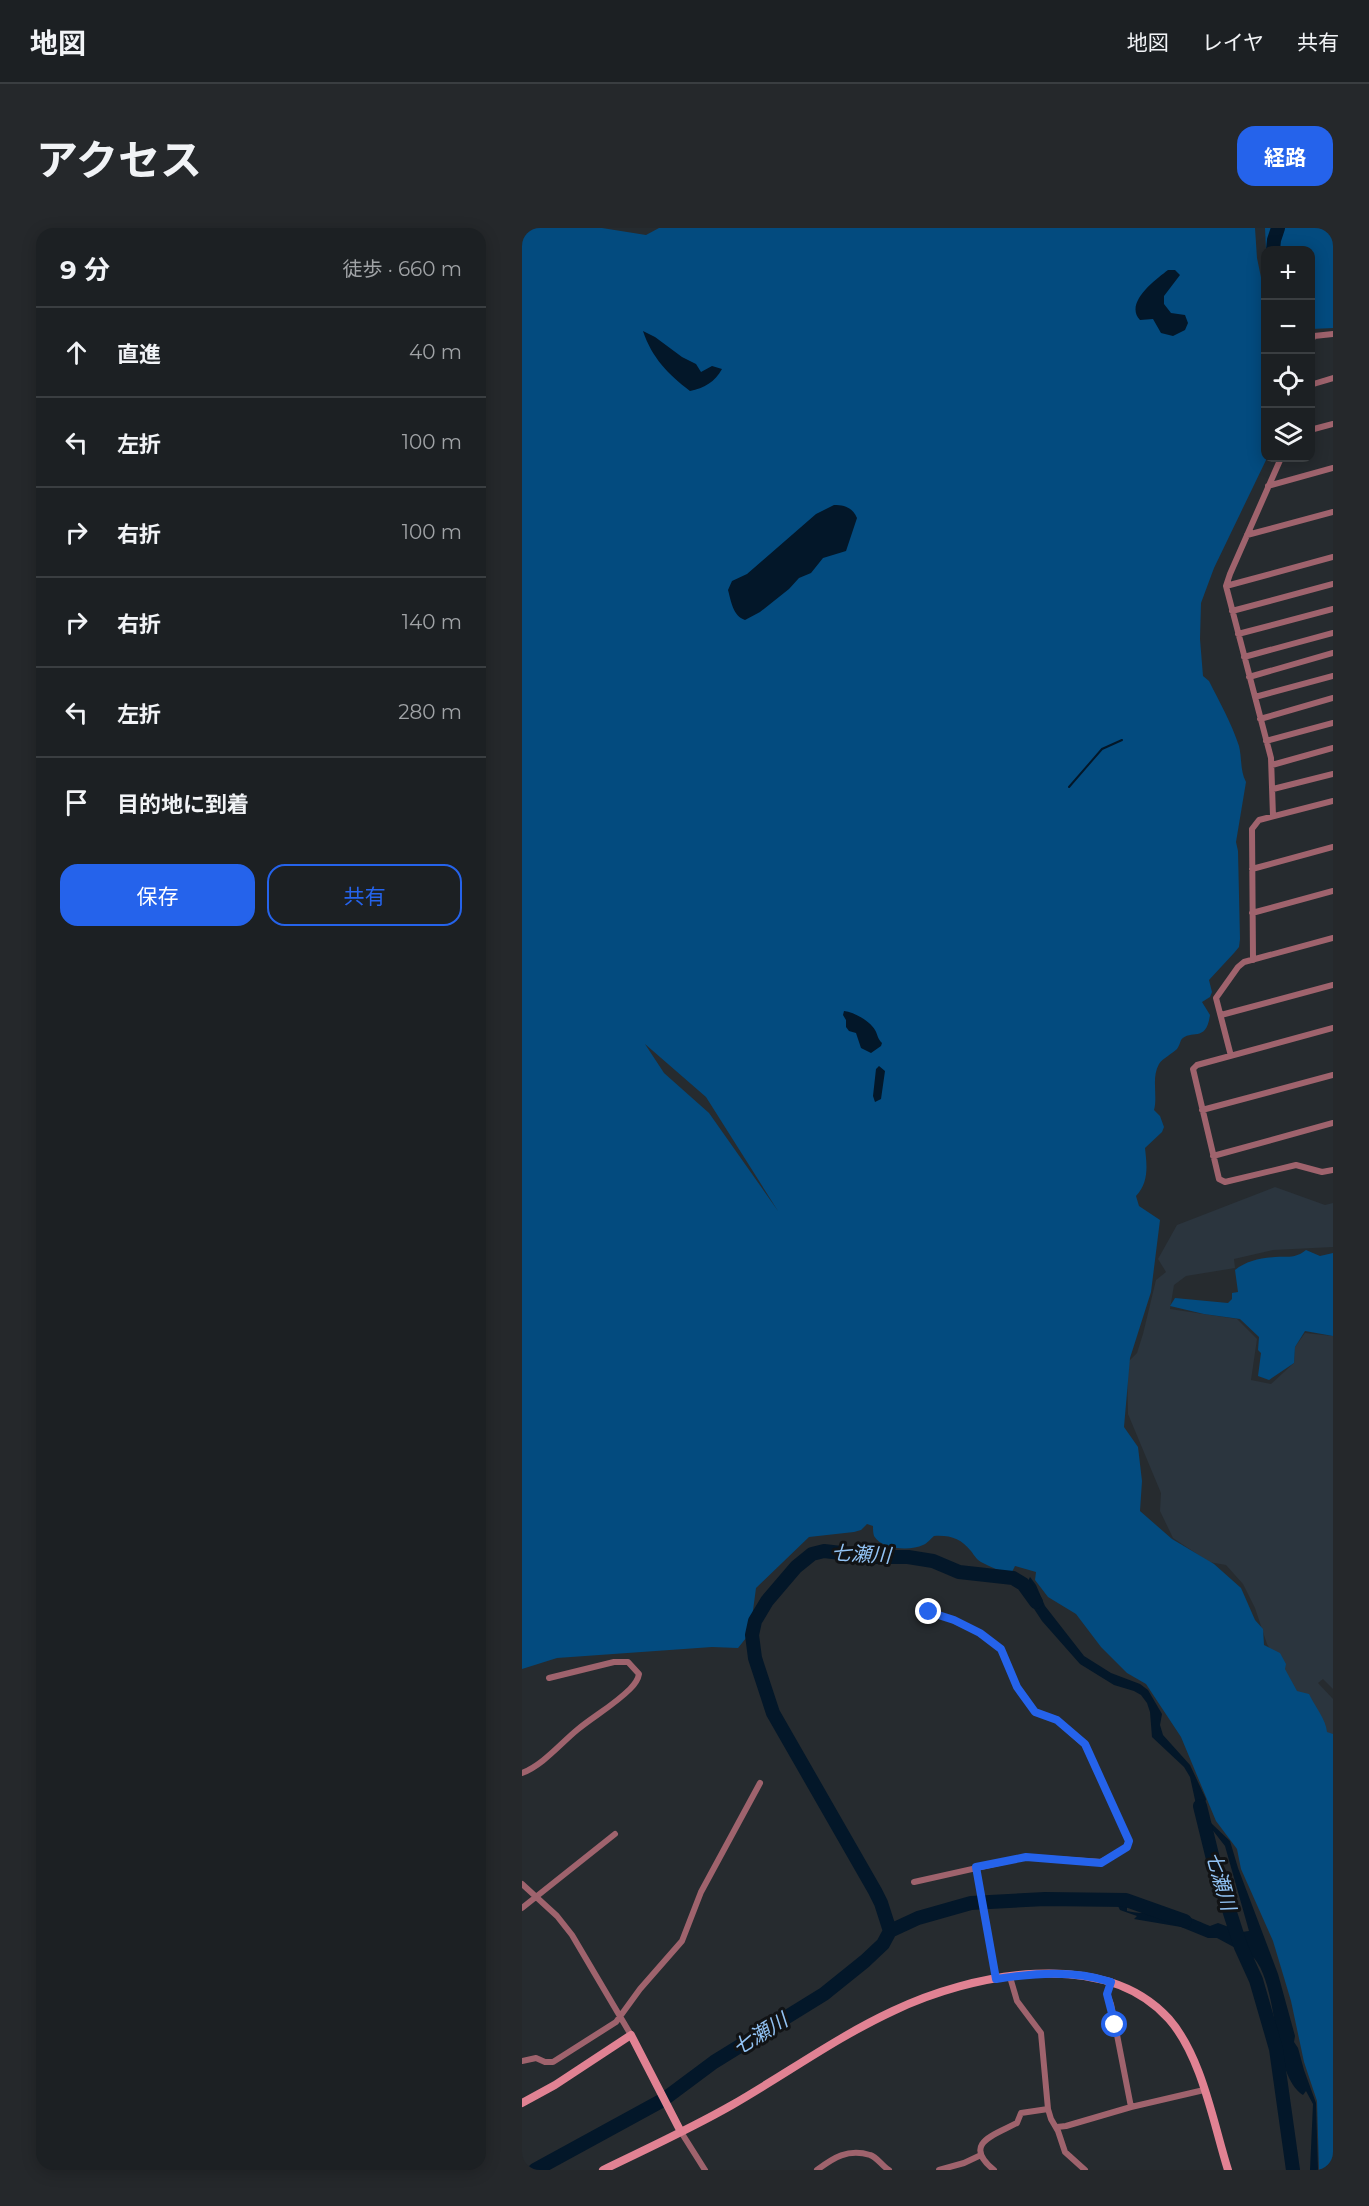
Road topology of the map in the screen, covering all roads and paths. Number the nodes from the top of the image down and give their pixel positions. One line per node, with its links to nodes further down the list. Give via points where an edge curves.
1 (1333, 334): 2 (street)
2 (1315, 336)
3 (1333, 378): 4 (street)
4 (1315, 384)
5 (1333, 424): 6 (street)
6 (1315, 429)
7 (1279, 462): 9 (street)
8 (1333, 468): 9 (street)
9 (1268, 486): 11 (street)
10 (1333, 512): 11 (street)
11 (1247, 535): 14 (street)
12 (1333, 557): 14 (street)
13 (1333, 584): 16 (street)
14 (1226, 586): 16 (street)
15 (1333, 609): 18 (street)
16 (1232, 611): 18 (street)
17 (1333, 633): 20 (street)
18 (1238, 634): 20 (street)
19 (1333, 653): 21 (street)
20 (1244, 657): 21 (street)
21 (1249, 676): 23 (street)
22 (1333, 676): 23 (street)
23 (1255, 697): 25 (street)
24 (1333, 698): 25 (street)
25 (1260, 719): 27 (street)
26 (1333, 723): 27 (street)
27 (1266, 741): 29 (street)
28 (1333, 748): 29 (street)
29 (1272, 765): 31 (street)
30 (1333, 774): 31 (street)
31 (1272, 789): 33 (street)
32 (1333, 801): 33 (street)
33 (1273, 816): 35 (street, via 1259,820 1252,829)
34 (1333, 847): 35 (street)
35 (1252, 869): 37 (street)
36 (1333, 891): 37 (street)
37 (1252, 913): 39 (street)
38 (1333, 938): 39 (street)
39 (1253, 960): 41 (street, via 1238,967 1218,994)
40 (1333, 985): 41 (street)
41 (1221, 1015): 43 (street)
42 (1333, 1029): 43 (street)
43 (1231, 1056): 45 (street, via 1193,1069)
44 (1333, 1075): 45 (street)
45 (1202, 1110): 47 (street)
46 (1333, 1123): 47 (street)
47 (1213, 1156): 48 (street, via 1219,1179 1225,1182 1296,1165 1322,1172)
48 (1333, 1170)
49 (929, 1612): 54 (street, via 980,1633 1001,1649 1017,1687 1035,1712 1057,1720 1085,1744 1129,1841 1127,1847 1101,1863 1026,1857)
50 (549, 1678): 51 (street, via 614,1662 627,1662 639,1674 613,1704)
51 (522, 1773)
52 (760, 1783): 62 (street, via 701,1892 682,1941)
53 (615, 1834): 57 (street)
54 (976, 1867): 55 (street); 60 (street)
55 (914, 1882)
56 (522, 1884): 57 (street)
57 (536, 1897): 58 (street); 62 (street, via 572,1935)
58 (522, 1908)
59 (1010, 1977): 60 (street); 61 (street, via 1078,1974); 68 (street, via 1017,2001 1041,2033)
60 (996, 1979): 70 (street, via 952,1989 891,2012 732,2105)
61 (1111, 1982): 65 (street, via 1140,1995 1169,2019 1189,2050); 67 (street, via 1107,1994)
62 (621, 2017): 63 (street); 64 (street, via 553,2062 536,2058)
63 (631, 2035): 66 (street); 70 (street)
64 (522, 2061)
65 (1204, 2090): 67 (street); 79 (street)
66 (522, 2103)
67 (1131, 2107): 69 (street)
68 (1048, 2109): 69 (street); 71 (street, via 1021,2113 1017,2123 989,2136 981,2146)
69 (1057, 2127): 78 (street, via 1065,2152)
70 (679, 2129): 72 (street); 73 (street)
71 (981, 2155): 76 (street); 77 (street)
72 (603, 2170)
73 (705, 2170)
74 (817, 2170): 75 (street, via 846,2152 870,2155)
75 (889, 2170)
76 (939, 2170)
77 (994, 2170)
78 (1085, 2170)
79 (1228, 2170)

